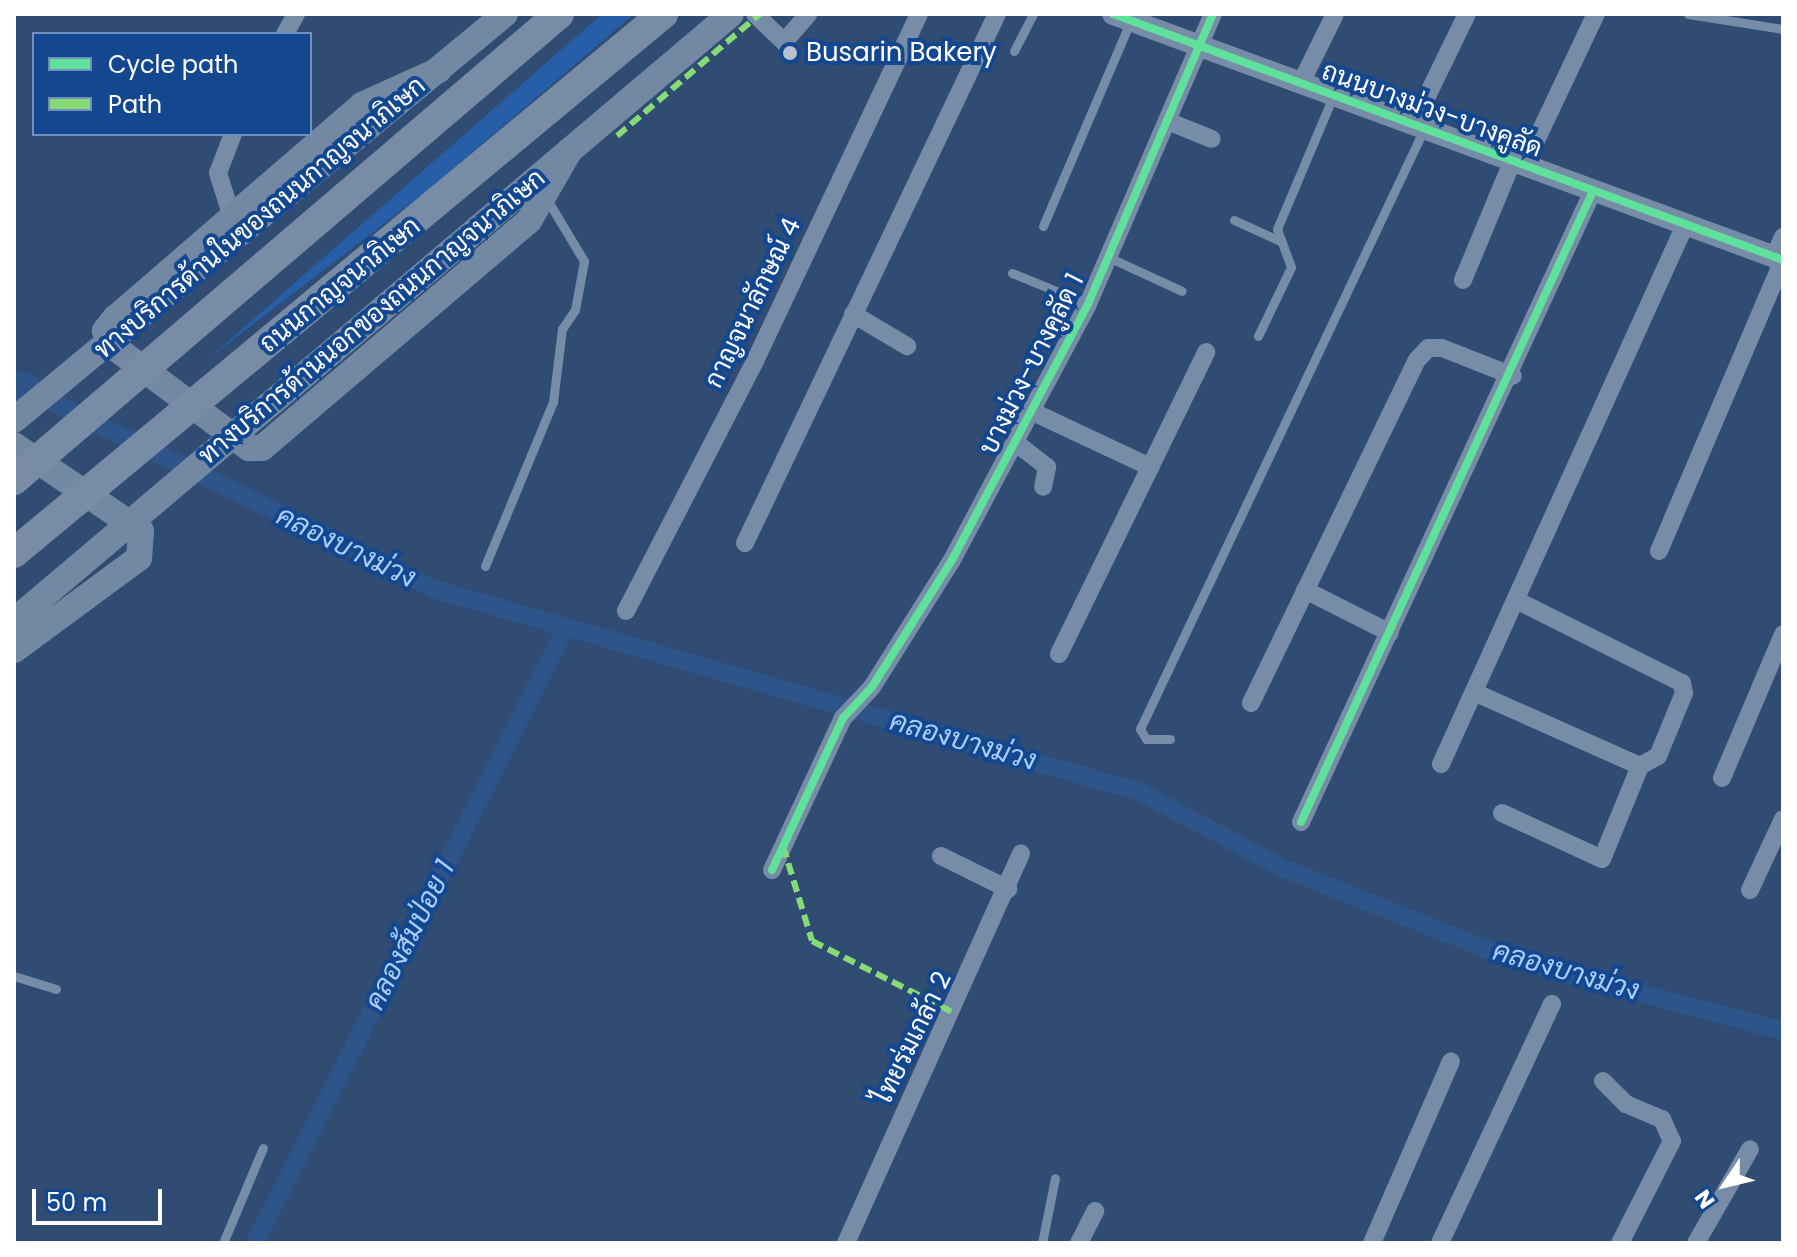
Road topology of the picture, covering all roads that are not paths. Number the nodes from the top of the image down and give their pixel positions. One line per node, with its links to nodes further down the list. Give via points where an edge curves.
1 (296, 14): 18 (street)
2 (505, 14): 21 (main road, ทางบริการด้านในของถนนกาญจนาภิเษก)
3 (559, 14): 51 (highway, via 188,333)
4 (663, 14): 56 (highway, ถนนกาญจนาภิเษก)
5 (731, 14): 28 (main road, ทางบริการด้านนอกของถนนกาญจนาภิเษก)
6 (755, 14): 7 (street, via 784,42)
7 (808, 14)
8 (919, 14): 60 (street, กาญจนาลักษณ์ 4, via 755,361)
9 (997, 14): 43 (street)
10 (1033, 14): 20 (lane)
11 (1213, 14): 19 (street, บางม่วง-บางคูลัด 1)
12 (1335, 14): 22 (street)
13 (1467, 14): 25 (street)
14 (1596, 14): 29 (street)
15 (1688, 14): 17 (lane)
16 (1118, 16): 19 (street, ถนนบางม่วง-บางคูลัด); 35 (lane)
17 (1783, 29)
18 (286, 32)
19 (1200, 45): 22 (street, ถนนบางม่วง-บางคูลัด); 24 (street, บางม่วง-บางคูลัด 1)
20 (1014, 51)
21 (439, 70): 32 (main road, via 362,105); 49 (main road, ทางบริการด้านในของถนนกาญจนาภิเษก)
22 (1301, 83): 23 (street, ถนนบางม่วง-บางคูลัด)
23 (1334, 94): 25 (street, ถนนบางม่วง-บางคูลัด); 36 (lane, via 1277,229)
24 (1167, 121): 27 (street); 38 (street, บางม่วง-บางคูลัด 1)
25 (1420, 125): 29 (street, ถนนบางม่วง-บางคูลัด); 68 (lane, via 1140,729 1146,739)
26 (232, 136): 32 (street, via 218,173)
27 (1212, 139)
28 (570, 150): 30 (main road); 61 (main road, ทางบริการด้านนอกของถนนกาญจนาภิเษก)
29 (1518, 164): 31 (street, ถนนบางม่วง-บางคูลัด); 40 (street)
30 (542, 193): 32 (main road, via 529,221 262,448 249,448 110,344 105,331); 57 (lane, via 570,228 584,261 575,310 562,329 553,402)
31 (1592, 193): 34 (street, ถนนบางม่วง-บางคูลัด); 47 (street)
32 (231, 214)
33 (1234, 220): 36 (lane)
34 (1685, 225): 37 (street, ถนนบางม่วง-บางคูลัด); 59 (street)
35 (1043, 226)
36 (1280, 241): 44 (lane, via 1291,267)
37 (1781, 253): 55 (street)
38 (1108, 257): 41 (lane); 42 (street, บางม่วง-บางคูลัด 1)
39 (1012, 273): 42 (lane)
40 (1463, 280)
41 (1182, 291)
42 (1088, 304): 48 (street, บางม่วง-บางคูลัด 1)
43 (853, 314): 45 (street); 54 (street)
44 (1258, 336)
45 (907, 346)
46 (1206, 352): 52 (street)
47 (1513, 376): 58 (street, via 1428,348); 62 (street)
48 (1031, 411): 50 (street, บางม่วง-บางคูลัด 1); 52 (street)
49 (14, 420)
50 (1015, 442): 53 (street, via 1047,467); 77 (street, บางม่วง-บางคูลัด 1, via 872,687 843,718)
51 (20, 464): 64 (main road, via 141,531 139,558)
52 (1150, 467): 65 (street)
53 (1043, 487)
54 (745, 543)
55 (1659, 551)
56 (14, 553)
57 (485, 566)
58 (1305, 590): 62 (street); 67 (street)
59 (1516, 600): 66 (street); 70 (street, via 1682,683 1684,693 1658,756)
60 (626, 611)
61 (14, 621)
62 (1390, 633): 74 (street)
63 (1783, 634): 71 (street)
64 (14, 650)
65 (1059, 654)
66 (1476, 693): 69 (street); 70 (street)
67 (1251, 703)
68 (1170, 739)
69 (1441, 764)
70 (1640, 766): 72 (street, via 1602,859)
71 (1722, 778)
72 (1502, 813)
73 (1783, 819): 79 (street)
74 (1301, 822)
75 (1021, 853): 78 (street, ไทยร่มเกล้า 2)
76 (941, 856): 78 (street)
77 (772, 870)
78 (1008, 889): 90 (street, ไทยร่มเกล้า 2)
79 (1750, 890)
80 (14, 976): 81 (lane)
81 (56, 989)
82 (1552, 1004): 94 (street)
83 (1451, 1061): 93 (street)
84 (1603, 1081): 95 (street, via 1626,1104 1662,1119 1672,1141)
85 (263, 1148): 89 (lane)
86 (1750, 1149): 96 (street)
87 (1055, 1178): 91 (lane)
88 (1095, 1211): 92 (street)
89 (223, 1243)
90 (846, 1243)
91 (1042, 1243)
92 (1079, 1243)
93 (1372, 1243)
94 (1440, 1243)
95 (1620, 1243)
96 (1696, 1243)

